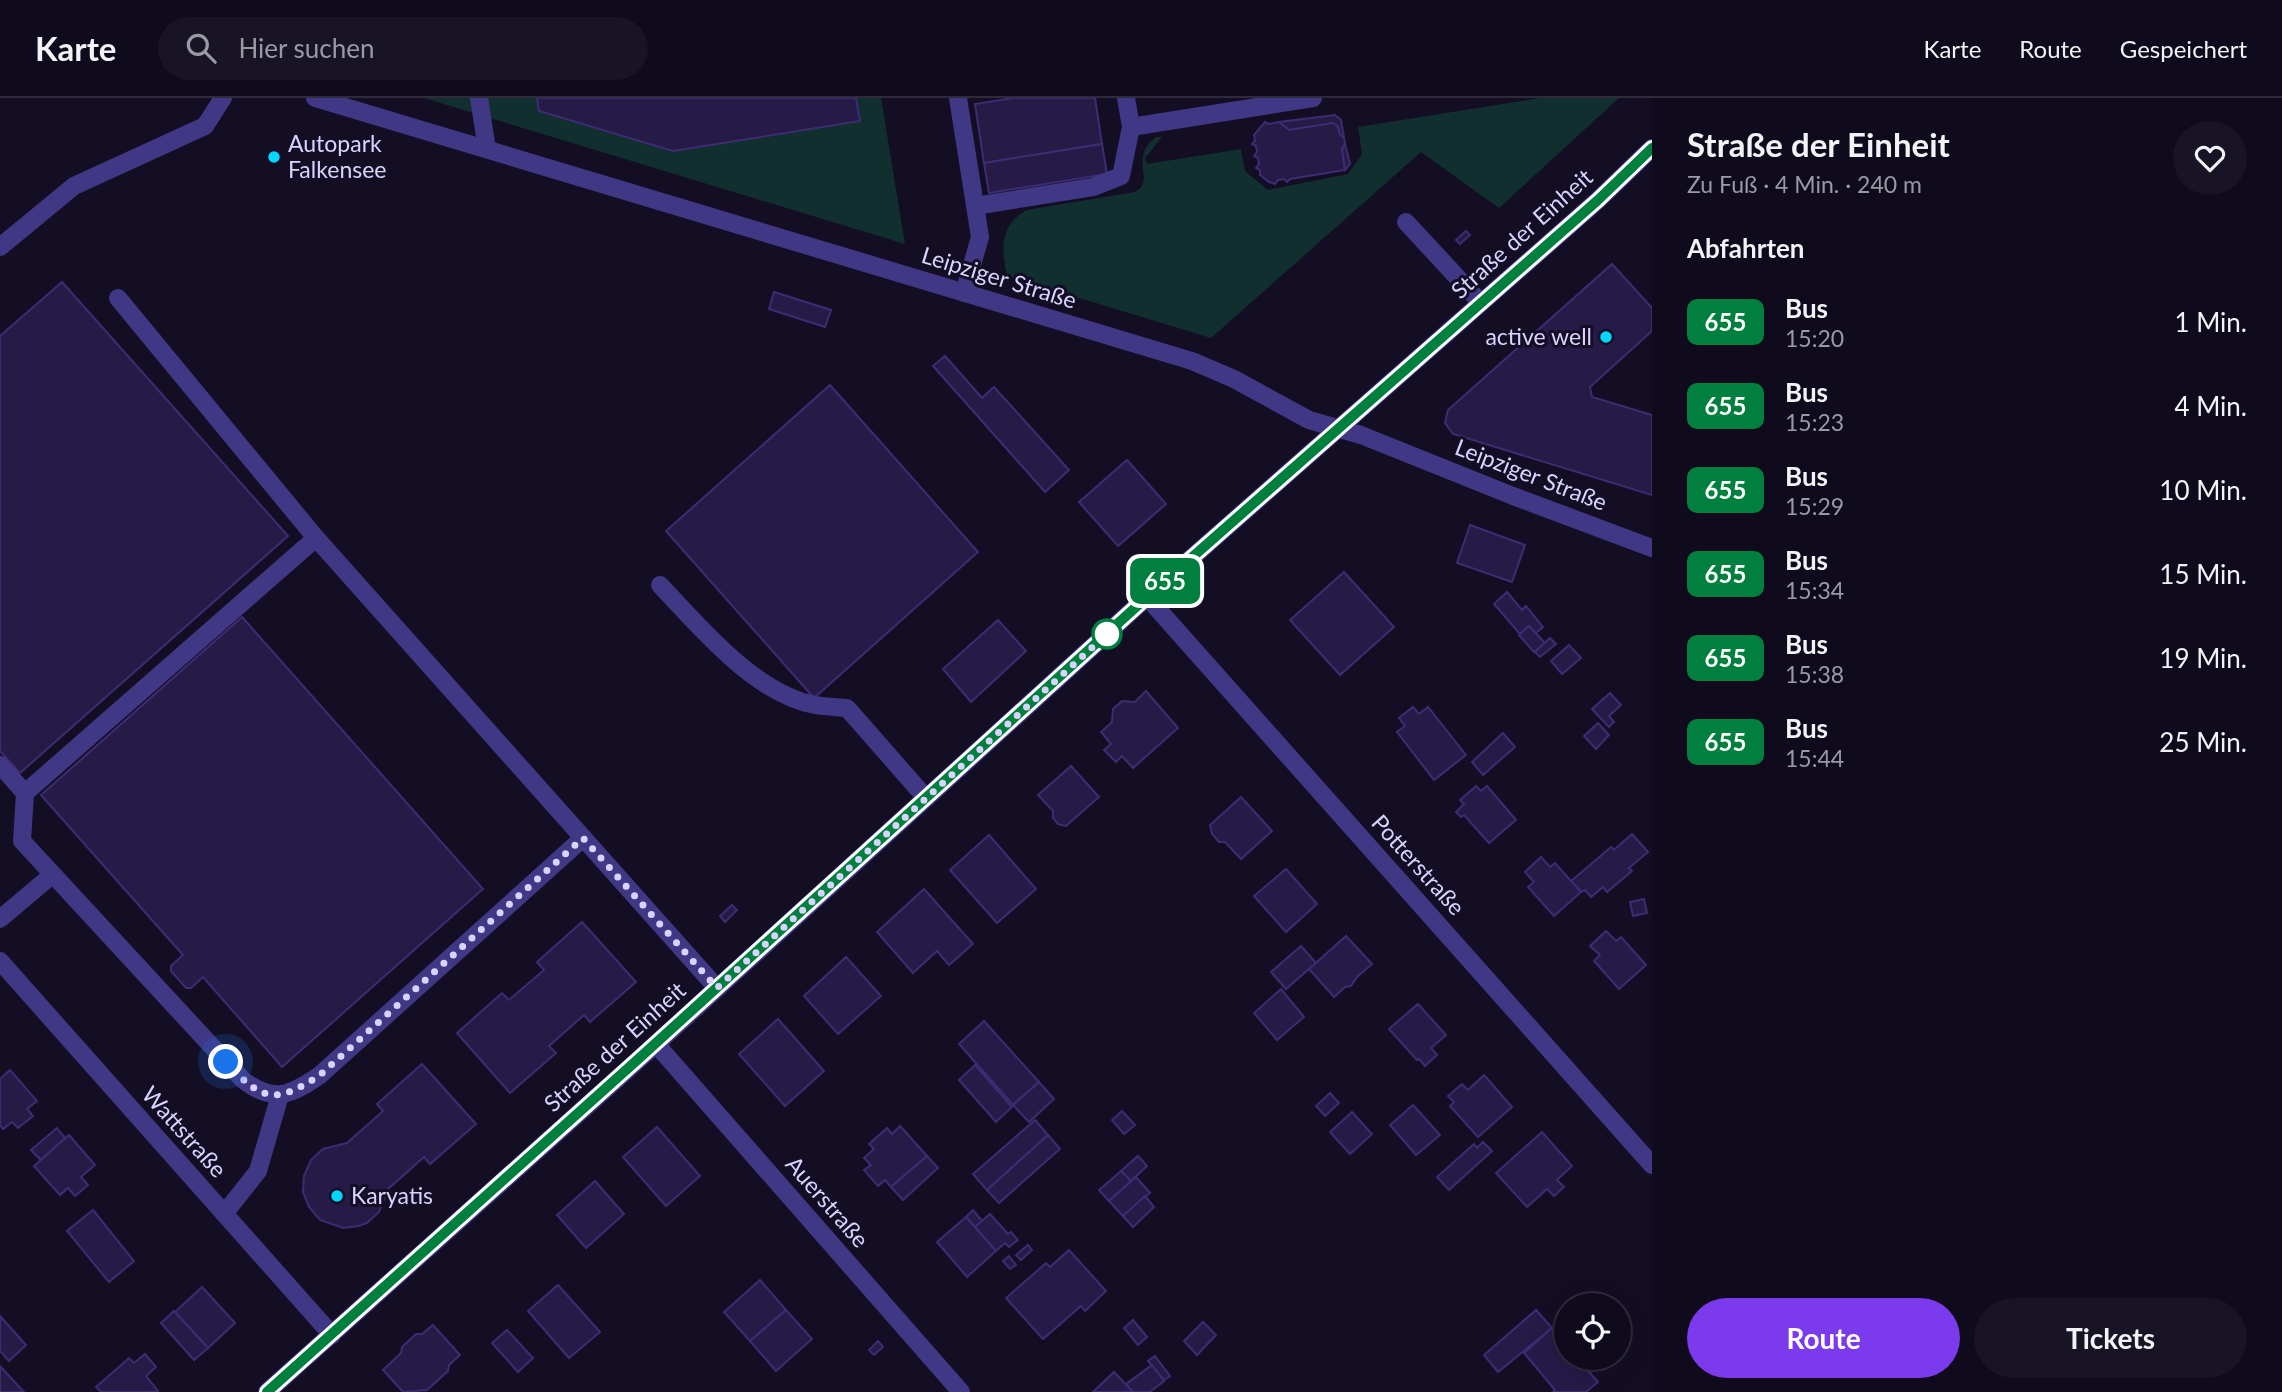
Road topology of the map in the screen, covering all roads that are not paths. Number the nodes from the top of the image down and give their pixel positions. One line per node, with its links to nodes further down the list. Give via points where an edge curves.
1 (223, 98): 12 (street, via 205,126 74,186)
2 (315, 98): 9 (street, Leipziger Straße)
3 (479, 98): 9 (street)
4 (958, 98): 10 (street)
5 (1126, 98): 7 (street)
6 (1313, 98): 7 (street)
7 (1132, 127): 10 (street, via 1121,176 1093,187)
8 (1652, 148): 15 (street, Straße der Einheit)
9 (487, 149): 13 (street, Leipziger Straße)
10 (975, 206): 13 (street, via 980,237)
11 (1406, 222): 15 (street)
12 (0, 247)
13 (964, 293): 16 (street, Leipziger Straße, via 1192,361 1308,420)
14 (118, 298): 17 (street)
15 (1481, 303): 16 (street, Straße der Einheit)
16 (1339, 429): 18 (street, Leipziger Straße); 20 (street, Straße der Einheit)
17 (316, 538): 22 (street); 24 (street)
18 (1652, 548)
19 (660, 585): 23 (street, via 751,675 814,705 847,708)
20 (1147, 597): 23 (street, Straße der Einheit); 31 (street, Potterstraße)
21 (0, 765): 22 (street)
22 (25, 793): 25 (street, via 22,841)
23 (926, 799): 28 (street, Straße der Einheit)
24 (583, 838): 28 (street); 30 (street, via 320,1075)
25 (52, 875): 26 (street); 30 (street, via 243,1080 259,1093)
26 (0, 919)
27 (0, 961): 32 (street, Wattstraße)
28 (717, 988): 29 (street, Straße der Einheit)
29 (656, 1044): 33 (street, Straße der Einheit); 35 (street, Auerstraße)
30 (280, 1095): 32 (street, via 258,1171)
31 (1652, 1166)
32 (224, 1214): 33 (street, Wattstraße)
33 (332, 1335): 34 (street, Straße der Einheit)
34 (267, 1392)
35 (961, 1392)

